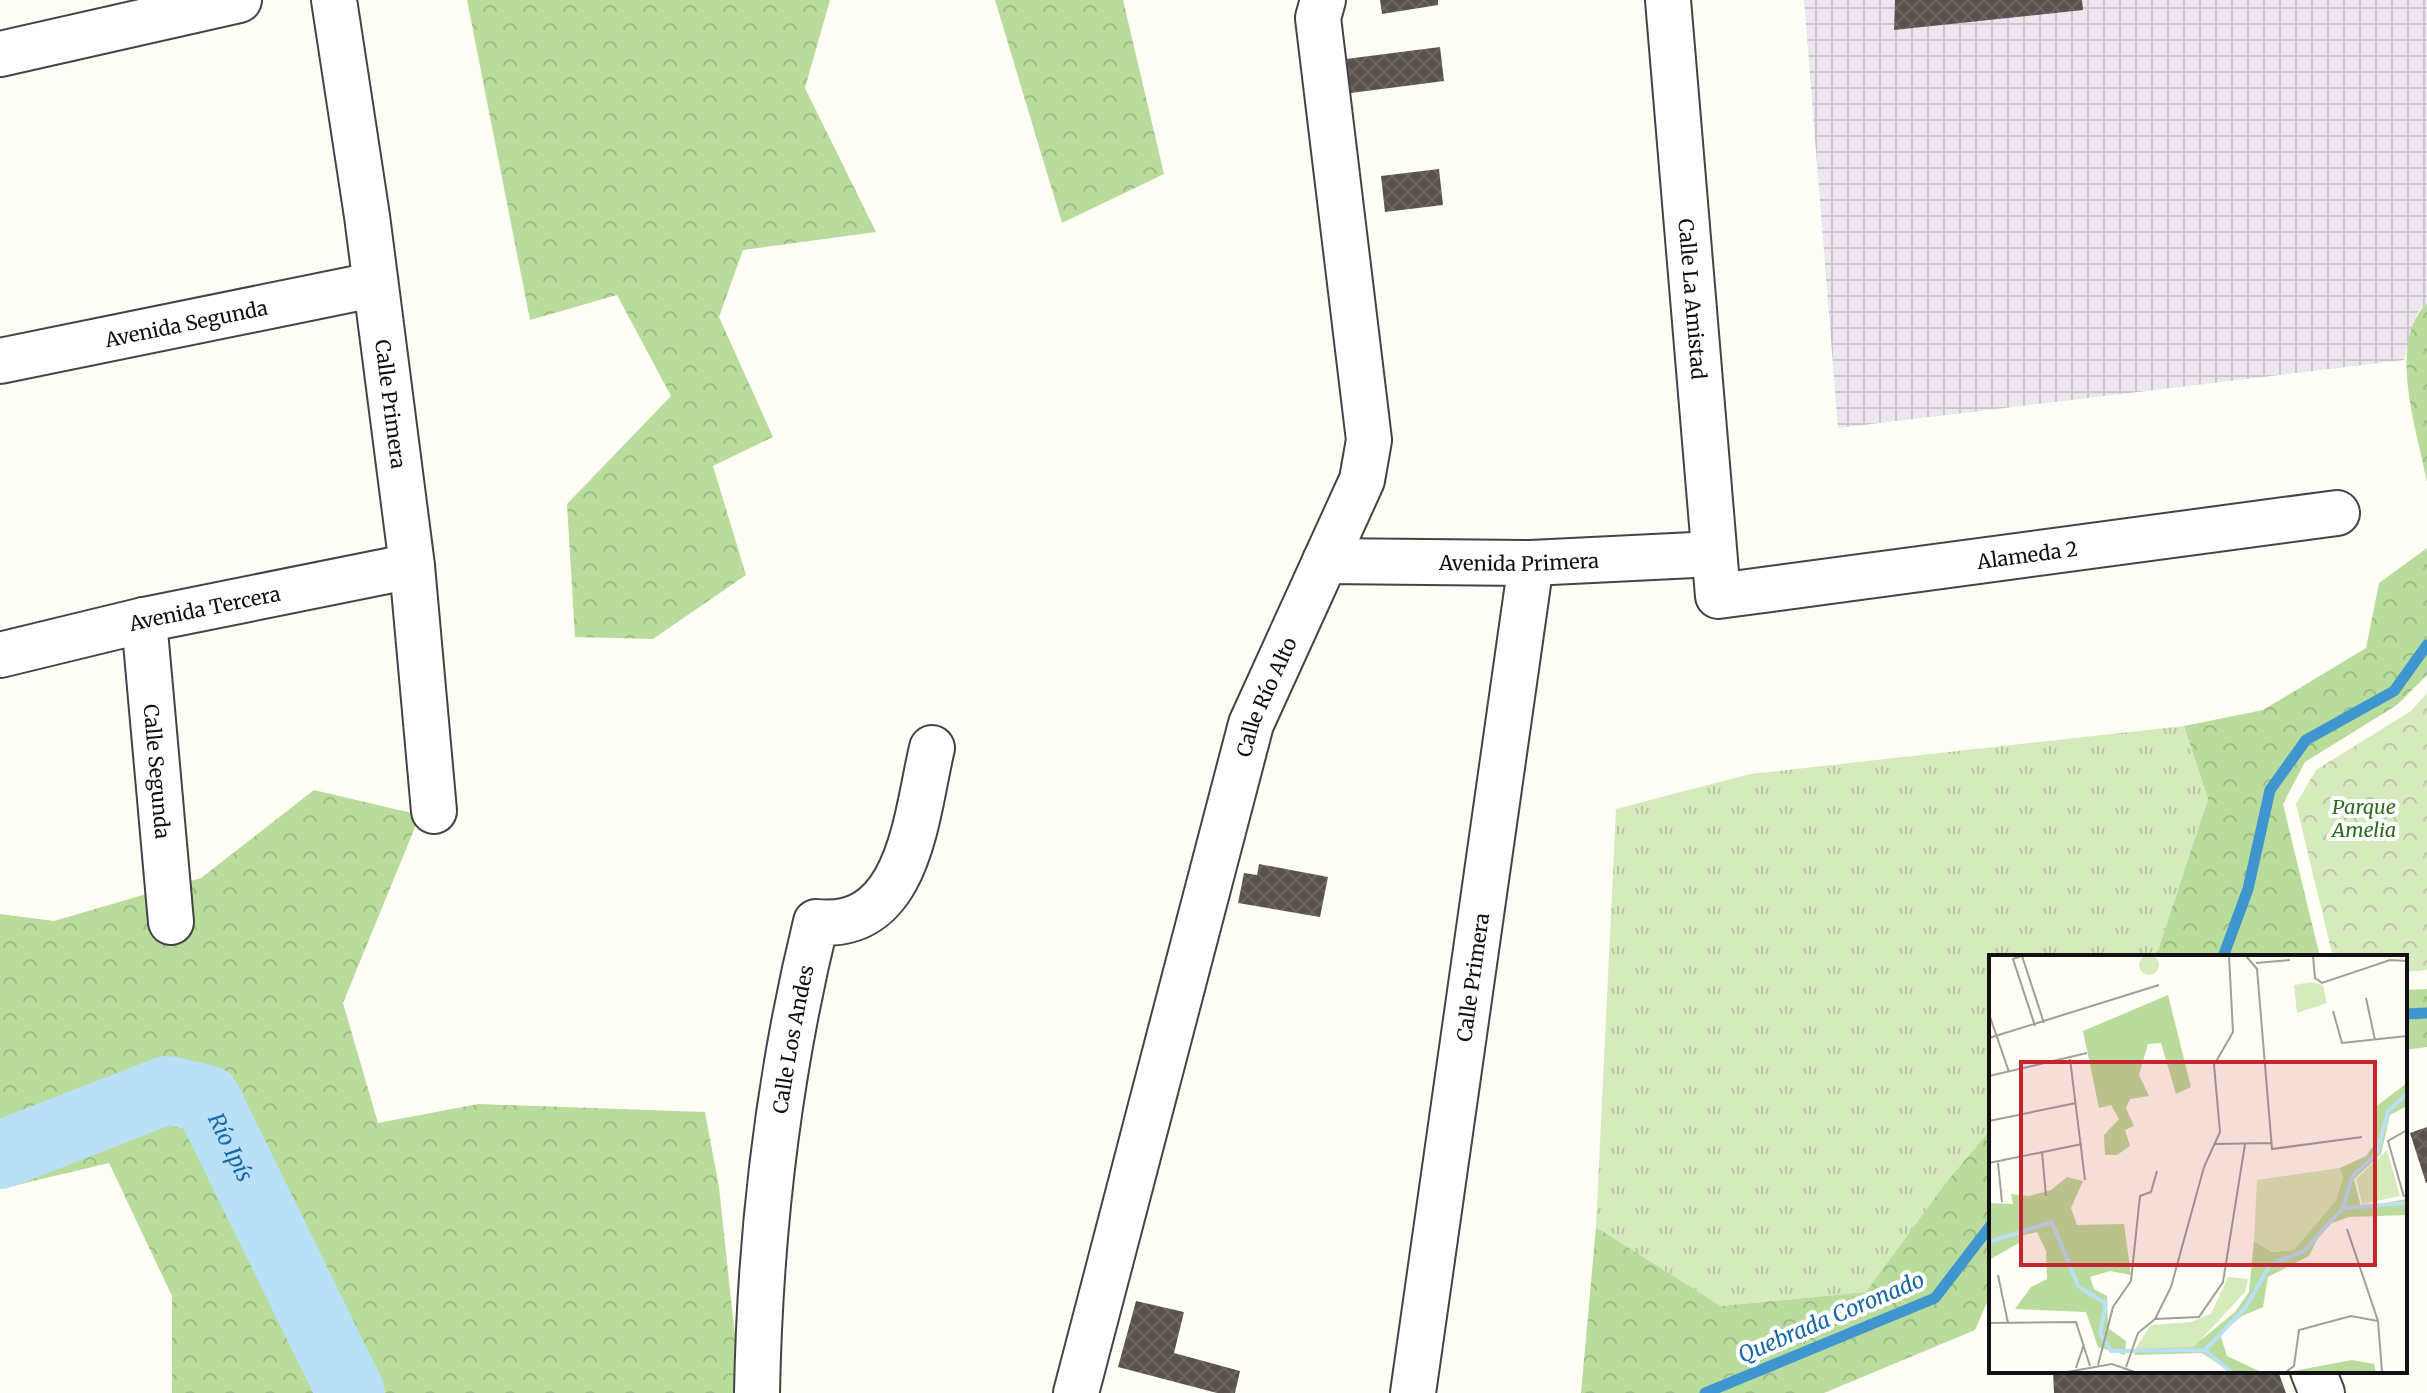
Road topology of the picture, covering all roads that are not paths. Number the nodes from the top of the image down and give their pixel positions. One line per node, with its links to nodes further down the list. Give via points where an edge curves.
1 (239, 0): 5 (street)
2 (334, 0): 6 (street, Calle Primera)
3 (1323, 0): 9 (street, Calle Río Alto, via 1318,18 1369,440 1362,480)
4 (1668, 0): 12 (street, Calle La Amistad)
5 (0, 54)
6 (373, 285): 7 (street, Avenida Segunda); 11 (street, Calle Primera)
7 (0, 361)
8 (2337, 513): 12 (street, Alameda 2)
9 (1325, 561): 10 (street, Avenida Primera); 20 (street, Calle Río Alto, via 1251,724)
10 (1531, 563): 12 (street, Avenida Primera); 21 (street, Calle Primera)
11 (412, 566): 13 (street, Avenida Tercera); 16 (street, Calle Primera)
12 (1716, 575)
13 (144, 620): 14 (street, Avenida Tercera); 17 (street, Calle Segunda)
14 (0, 655)
15 (932, 748): 19 (street, Calle Los Andes, via 906,860 891,890 865,915 839,924 802,916 759,1282)
16 (434, 811)
17 (171, 922)
18 (2314, 1373): 22 (street)
19 (757, 1393)
20 (1076, 1393)
21 (1413, 1393)
22 (2322, 1393)

